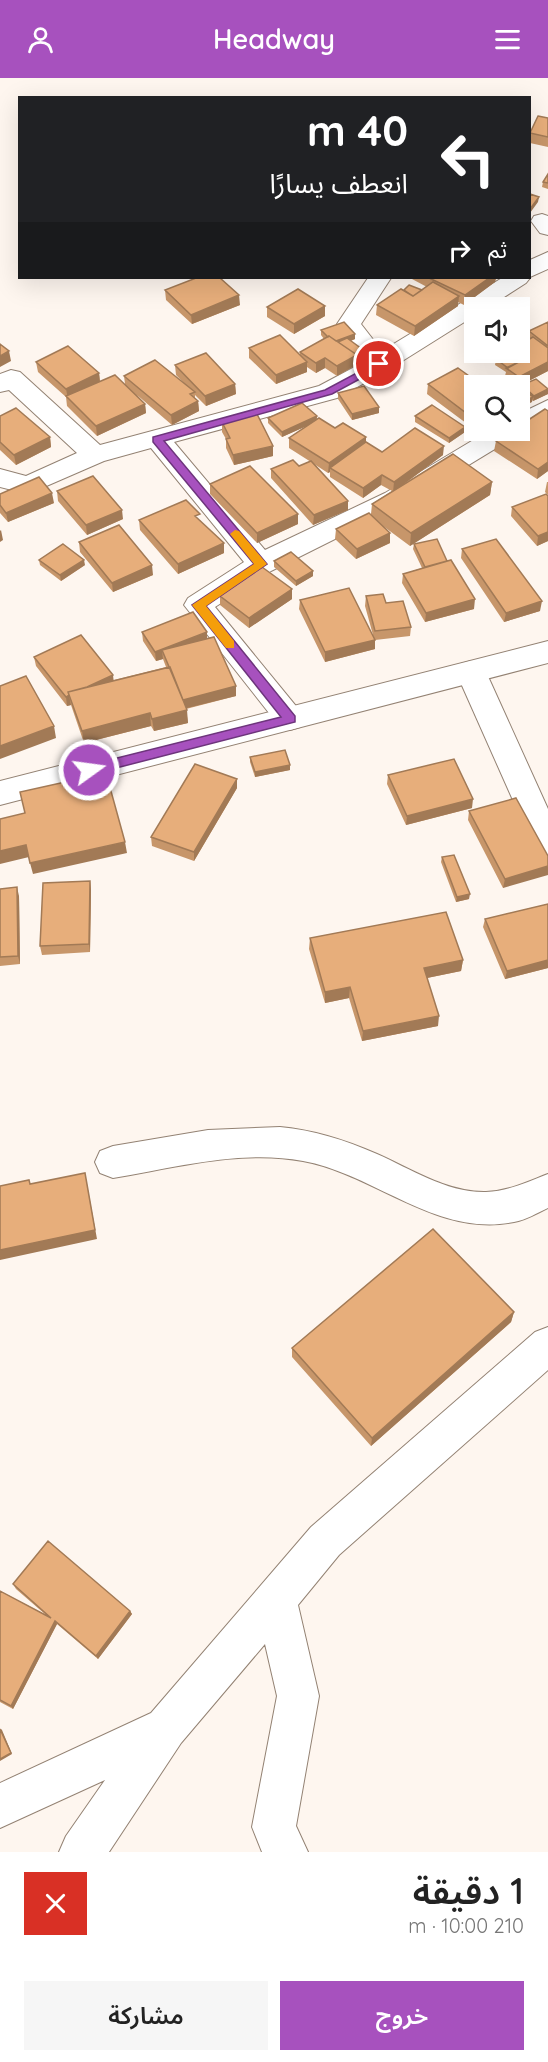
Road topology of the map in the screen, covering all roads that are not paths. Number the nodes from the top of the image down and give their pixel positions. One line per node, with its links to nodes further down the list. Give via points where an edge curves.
1 (548, 259): 2 (street)
2 (531, 269)
3 (378, 279): 5 (street, via 349,324)
4 (516, 279): 5 (street)
5 (379, 364): 9 (street, via 328,392)
6 (0, 384): 11 (street, via 11,378)
7 (548, 408): 8 (street)
8 (530, 419)
9 (157, 439): 11 (street); 13 (street)
10 (492, 441): 13 (street, via 394,500)
11 (95, 455): 12 (street, via 28,484)
12 (0, 478)
13 (261, 564): 16 (street, via 198,605)
14 (548, 652): 15 (street)
15 (471, 672): 16 (street); 18 (street)
16 (290, 719): 17 (street)
17 (0, 793)
18 (548, 843)
19 (113, 1162): 20 (street, via 270,1141 340,1155 437,1198 476,1209 515,1206)
20 (548, 1191)
21 (548, 1345): 22 (street, via 325,1540)
22 (276, 1600): 23 (street); 26 (street, via 298,1696 274,1827)
23 (166, 1728): 24 (street); 25 (street)
24 (0, 1806)
25 (82, 1852)
26 (285, 1852)

